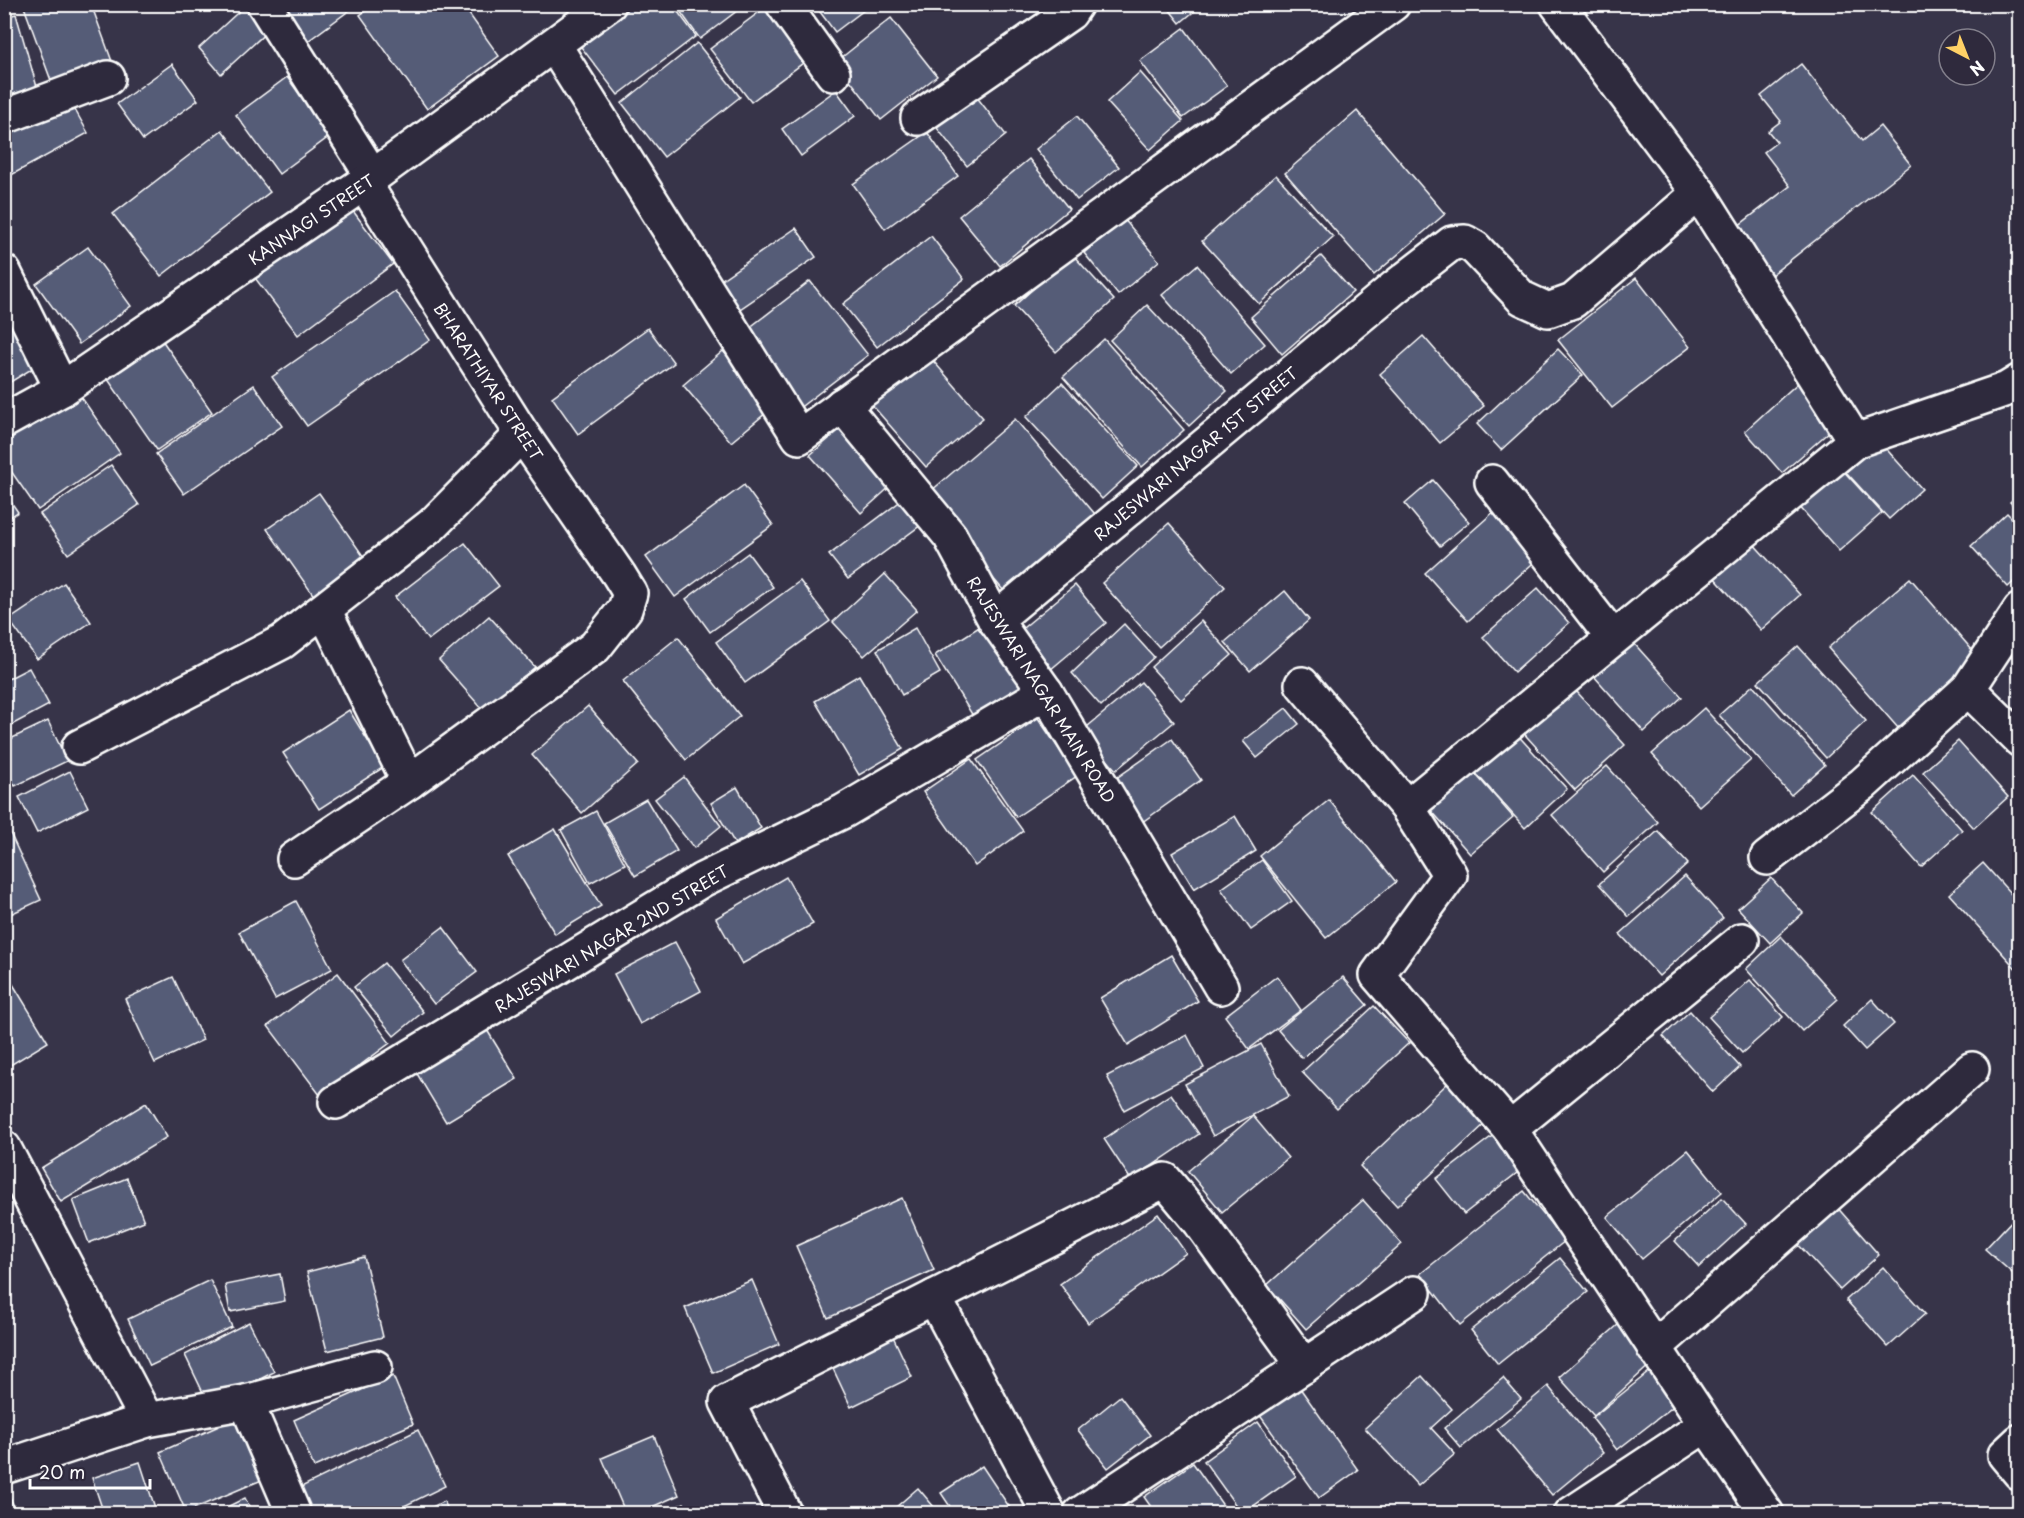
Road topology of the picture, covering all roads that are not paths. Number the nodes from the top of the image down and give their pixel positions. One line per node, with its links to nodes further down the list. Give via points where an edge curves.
1 (264, 4): 12 (street, BHARATHIYAR STREET)
2 (609, 4): 7 (street, KANNAGI STREET)
3 (783, 4): 8 (street)
4 (1076, 4): 11 (street, via 1070,13)
5 (1393, 4): 17 (street)
6 (1557, 4): 13 (street)
7 (554, 45): 12 (street, KANNAGI STREET); 17 (street, via 800,437)
8 (833, 74)
9 (108, 78): 10 (street)
10 (4, 117)
11 (918, 118)
12 (369, 180): 15 (street, KANNAGI STREET); 19 (street, BHARATHIYAR STREET)
13 (1699, 193): 20 (street); 24 (street, RAJESWARI NAGAR 1ST STREET, via 1573,301 1548,310 1522,298 1484,256 1465,242 1452,243 1395,286)
14 (4, 272): 15 (street)
15 (62, 389): 18 (street, KANNAGI STREET)
16 (2015, 392): 20 (street)
17 (842, 405): 24 (street, RAJESWARI NAGAR MAIN ROAD, via 950,536)
18 (4, 422)
19 (522, 434): 22 (street, via 432,525); 31 (street, BHARATHIYAR STREET, via 630,593 625,609 595,646)
20 (1855, 441): 25 (street)
21 (1492, 482): 25 (street)
22 (324, 610): 30 (street, via 282,642); 31 (street)
23 (2019, 610): 27 (street)
24 (995, 620): 28 (street, RAJESWARI NAGAR MAIN ROAD)
25 (1613, 638): 32 (street)
26 (1302, 684): 32 (street)
27 (1968, 688): 29 (street); 33 (street, via 1863,784)
28 (1046, 692): 36 (street, RAJESWARI NAGAR MAIN ROAD); 38 (street, RAJESWARI NAGAR 2ND STREET, via 844,811 702,880)
29 (2019, 740)
30 (80, 747)
31 (408, 782): 34 (street, BHARATHIYAR STREET)
32 (1407, 807): 39 (street, via 1450,875 1377,975)
33 (1767, 858)
34 (294, 859)
35 (1742, 940): 39 (street)
36 (1221, 987)
37 (1972, 1069): 43 (street)
38 (336, 1102)
39 (1510, 1129): 43 (street)
40 (4, 1148): 47 (street)
41 (1414, 1293): 44 (street)
42 (934, 1297): 44 (street, via 1165,1180); 53 (street, via 727,1402); 54 (street)
43 (1654, 1348): 48 (street)
44 (1304, 1366): 55 (street)
45 (375, 1367): 46 (street)
46 (246, 1402): 47 (street); 52 (street)
47 (147, 1420): 50 (street)
48 (1706, 1425): 56 (street); 57 (street)
49 (2019, 1441): 51 (street, via 2005,1455)
50 (4, 1467)
51 (2019, 1473)
52 (294, 1514)
53 (785, 1514)
54 (1050, 1514)
55 (1080, 1514)
56 (1571, 1514)
57 (1767, 1514)

